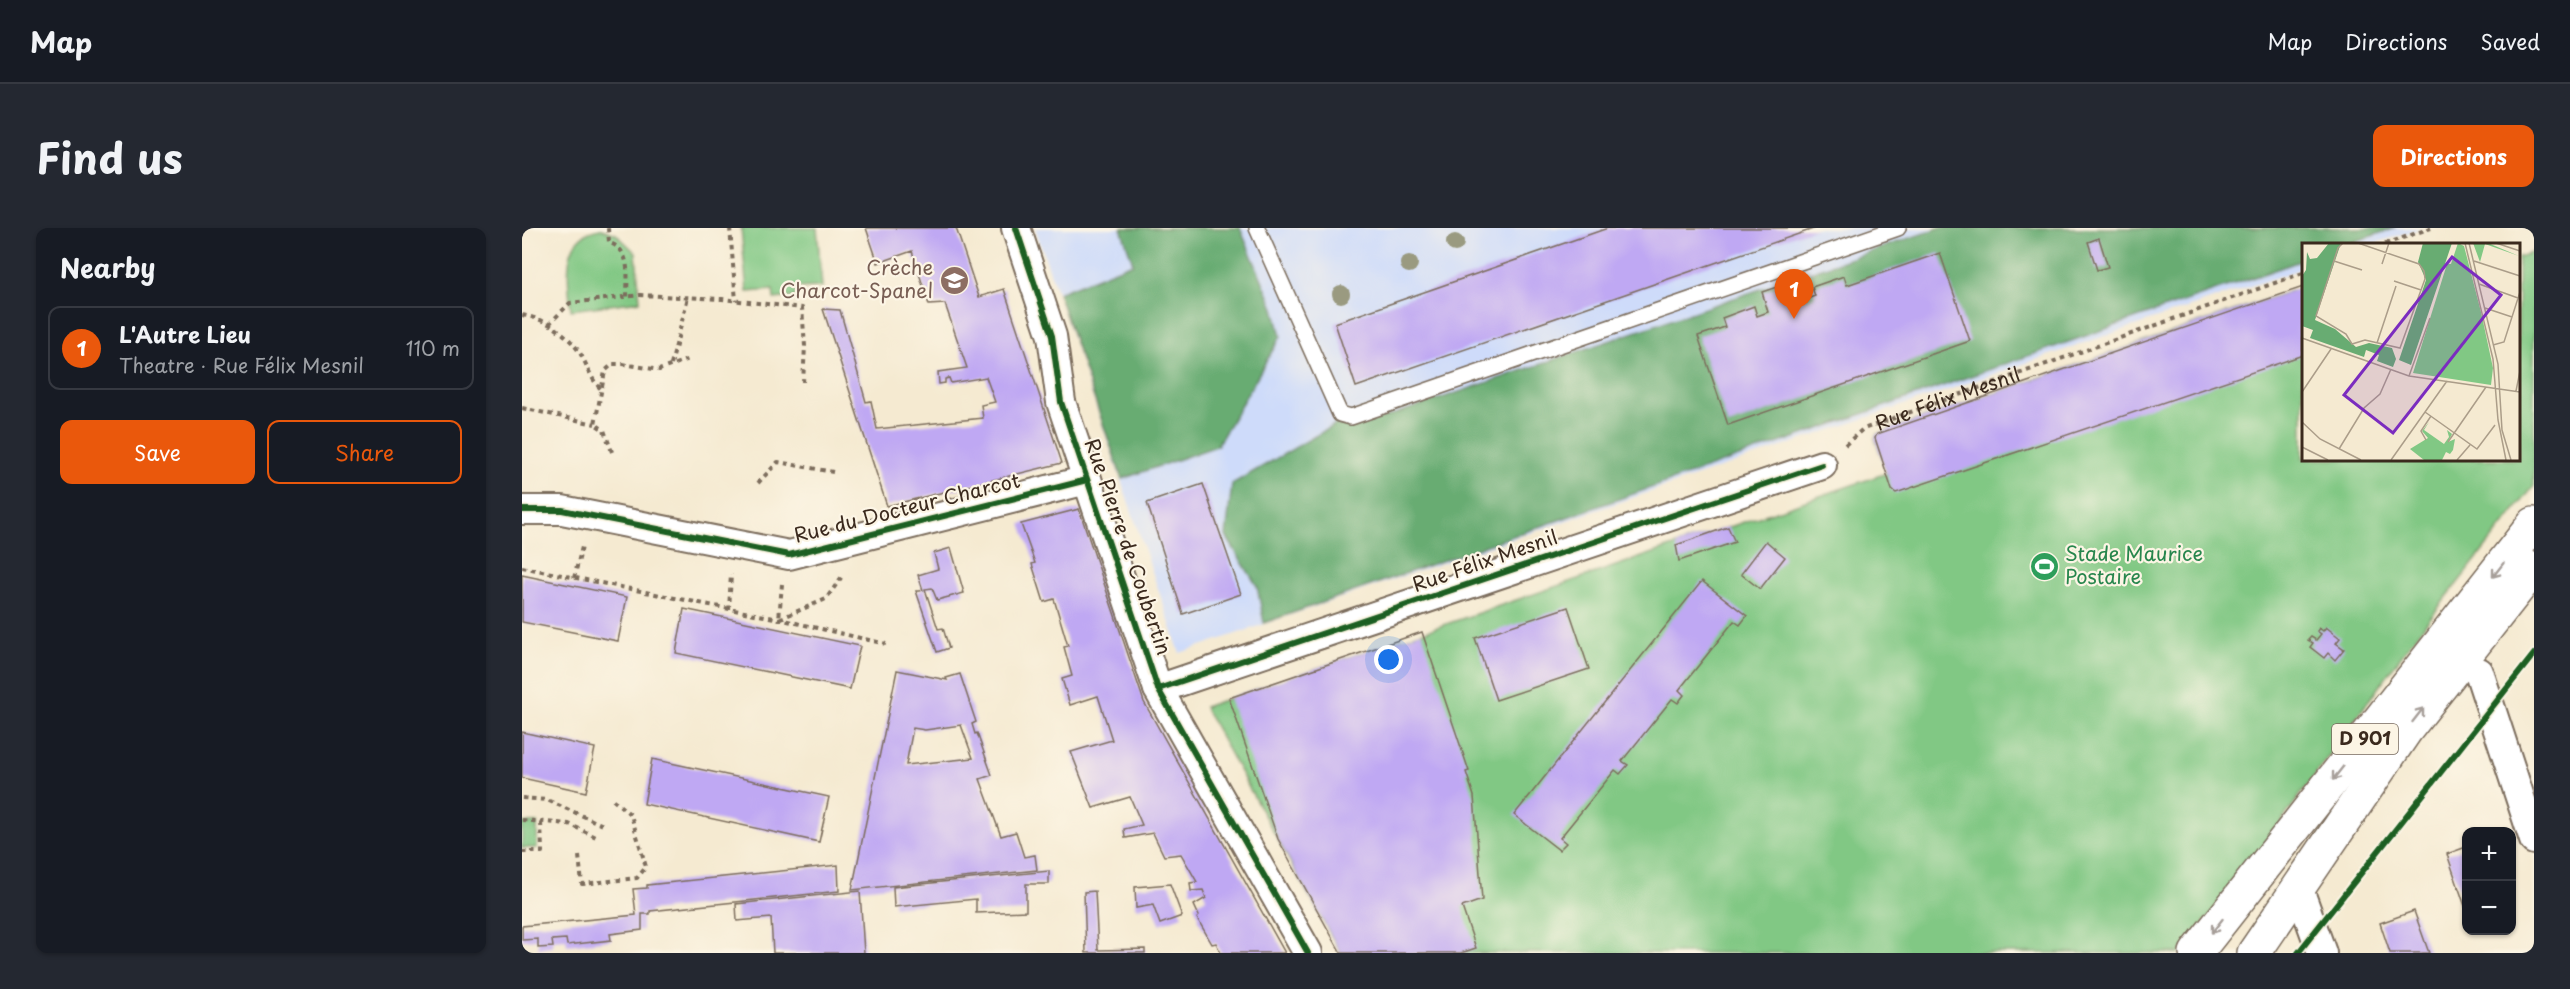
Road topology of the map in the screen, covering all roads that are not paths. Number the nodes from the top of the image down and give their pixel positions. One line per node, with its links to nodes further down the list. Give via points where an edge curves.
1 (1016, 228): 5 (street, Rue Pierre de Coubertin, via 1052,336 1061,402)
2 (1257, 228): 3 (lane, via 1340,414 1351,417)
3 (1898, 228)
4 (1822, 465): 11 (street, Rue Félix Mesnil)
5 (1087, 480): 6 (street, Rue du Docteur Charcot, via 789,555 562,510); 11 (street, Rue Pierre de Coubertin)
6 (522, 510)
7 (2534, 524): 16 (main road, D 901, one-way to 16)
8 (2534, 568): 17 (main road, D 901, one-way to 8, via 2406,730)
9 (2534, 603): 10 (main road, D 901)
10 (2479, 672): 12 (street); 13 (main road, D 901)
11 (1158, 689): 15 (street, Rue Pierre de Coubertin)
12 (2534, 840)
13 (2301, 895): 14 (street); 17 (main road, D 901)
14 (2322, 951)
15 (1308, 953)
16 (2196, 953)
17 (2254, 953)

